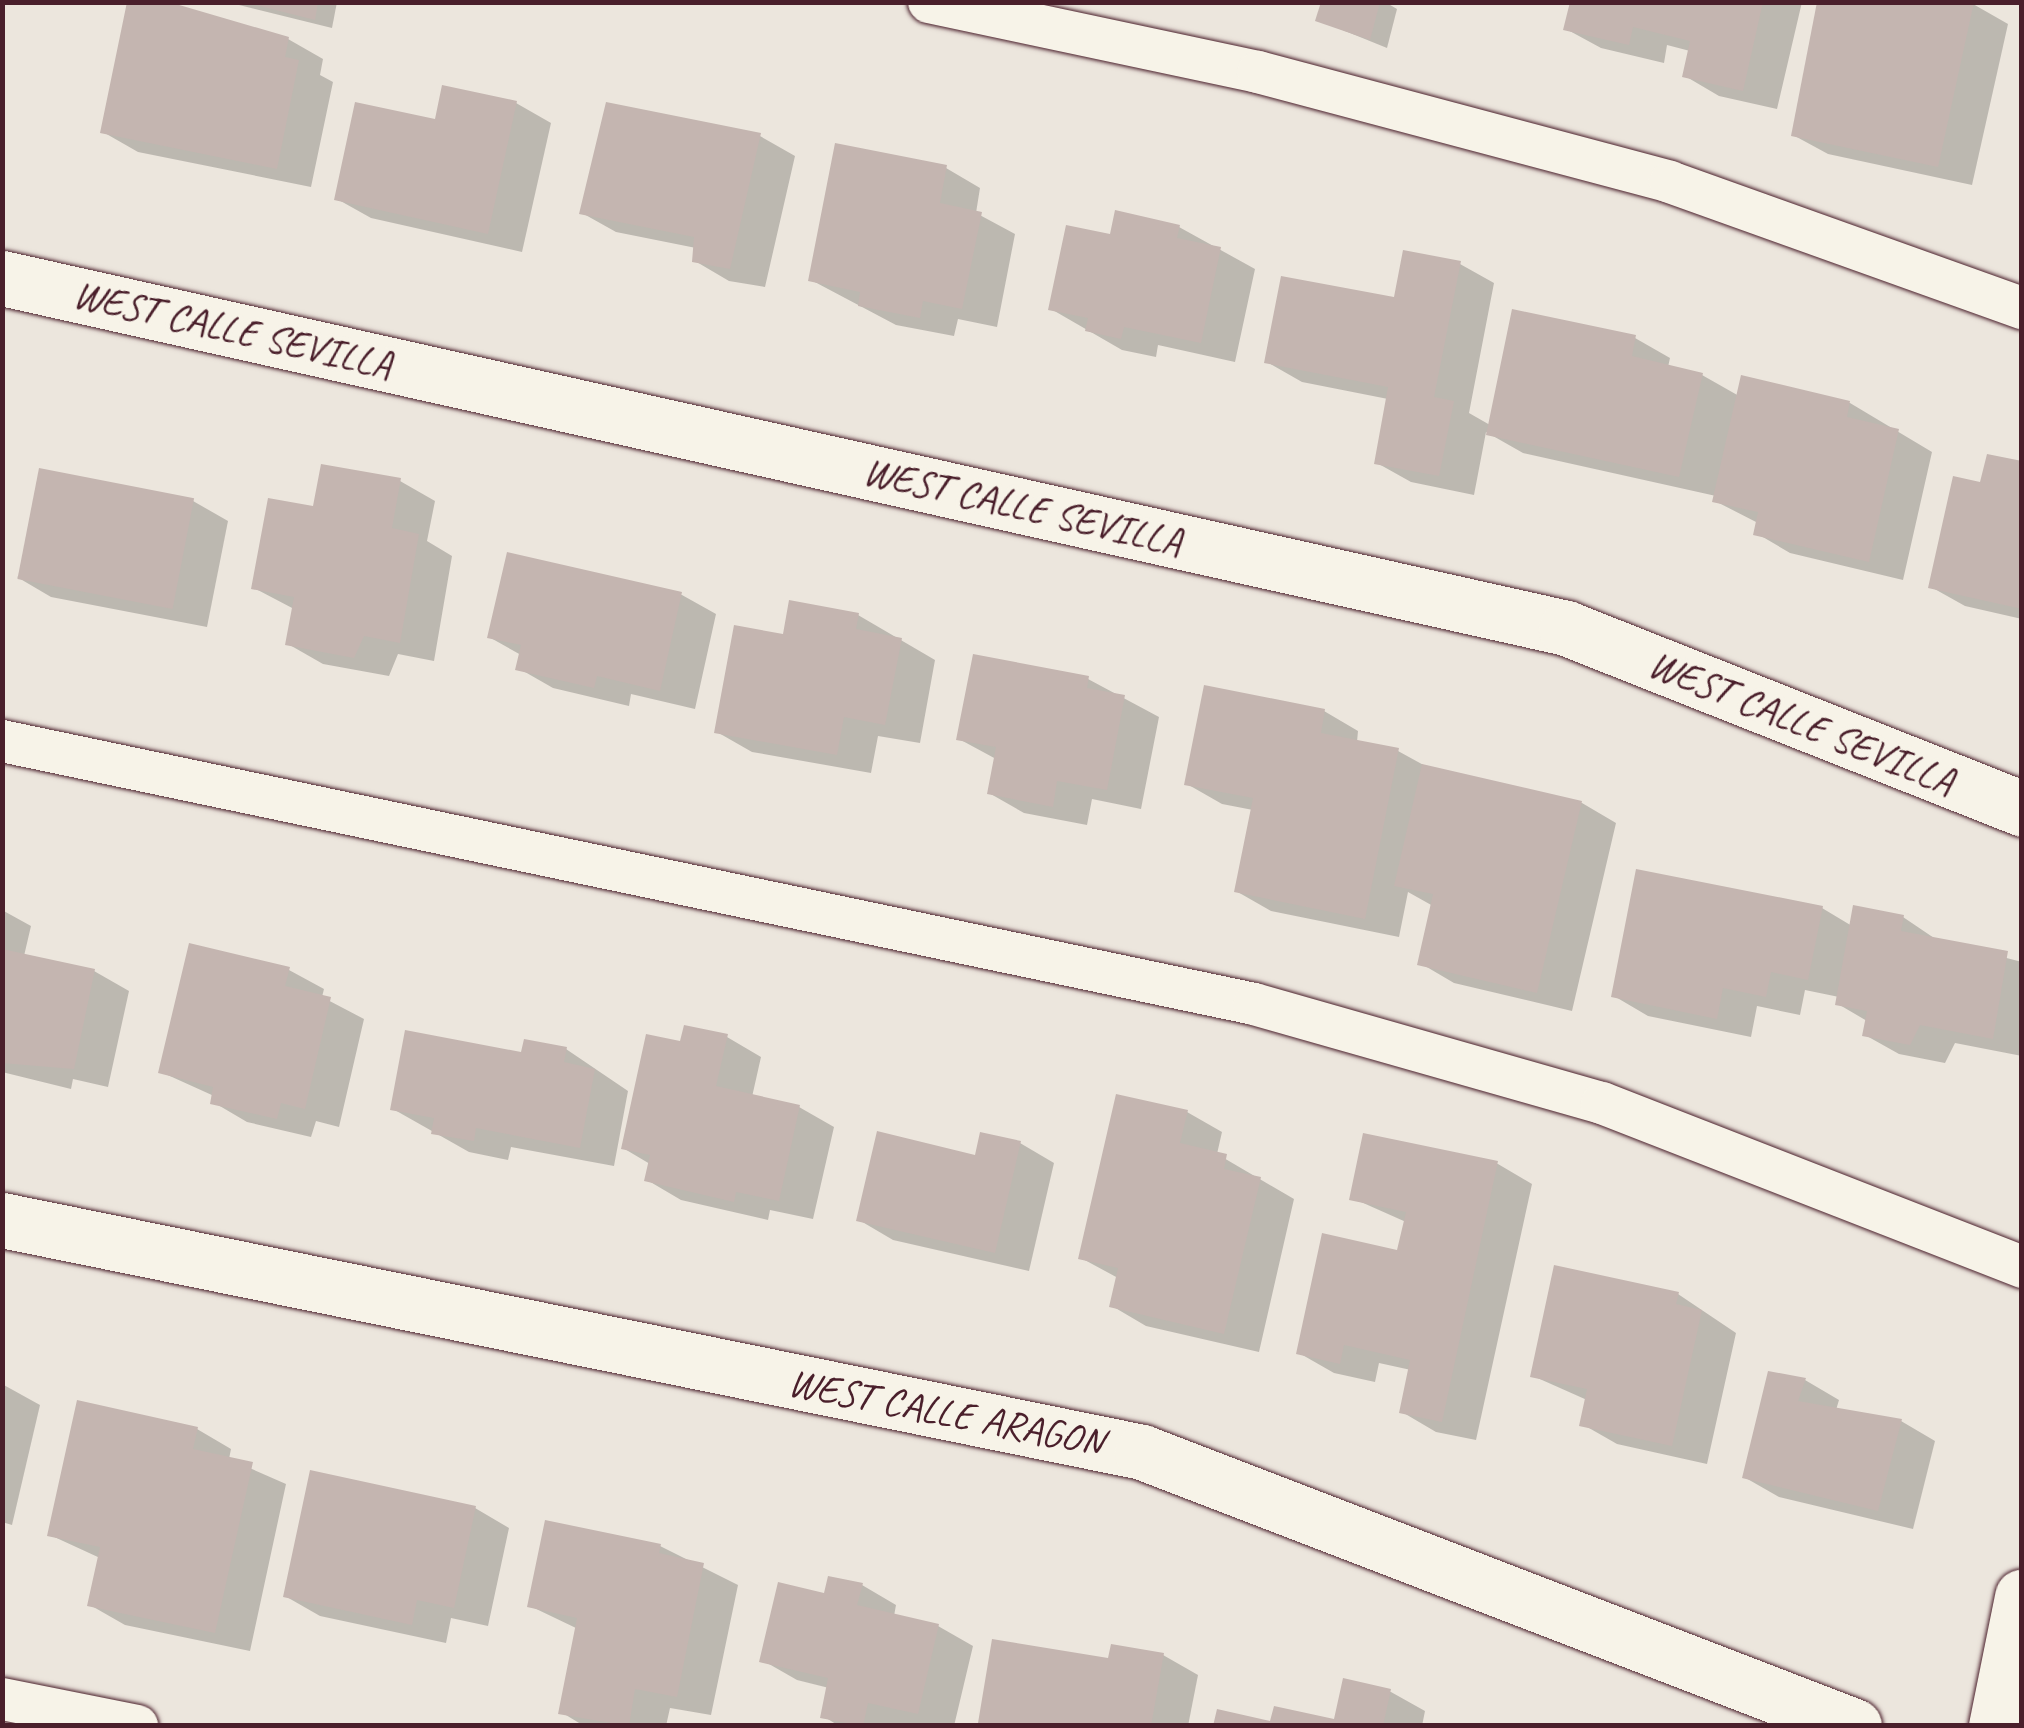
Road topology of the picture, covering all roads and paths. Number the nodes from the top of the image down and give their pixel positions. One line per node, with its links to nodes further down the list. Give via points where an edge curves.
1 (929, 2): 3 (lane, via 1258,72 1670,182)
2 (2, 278): 5 (street, WEST CALLE SEVILLA, via 1566,628)
3 (2022, 308)
4 (2, 741): 7 (lane, via 1254,1004 1602,1104)
5 (2022, 809)
6 (2, 1220): 11 (street, WEST CALLE ARAGON, via 1142,1452)
7 (2022, 1267)
8 (2022, 1597): 12 (street)
9 (2, 1699): 10 (lane)
10 (137, 1726)
11 (1854, 1726)
12 (1996, 1726)

